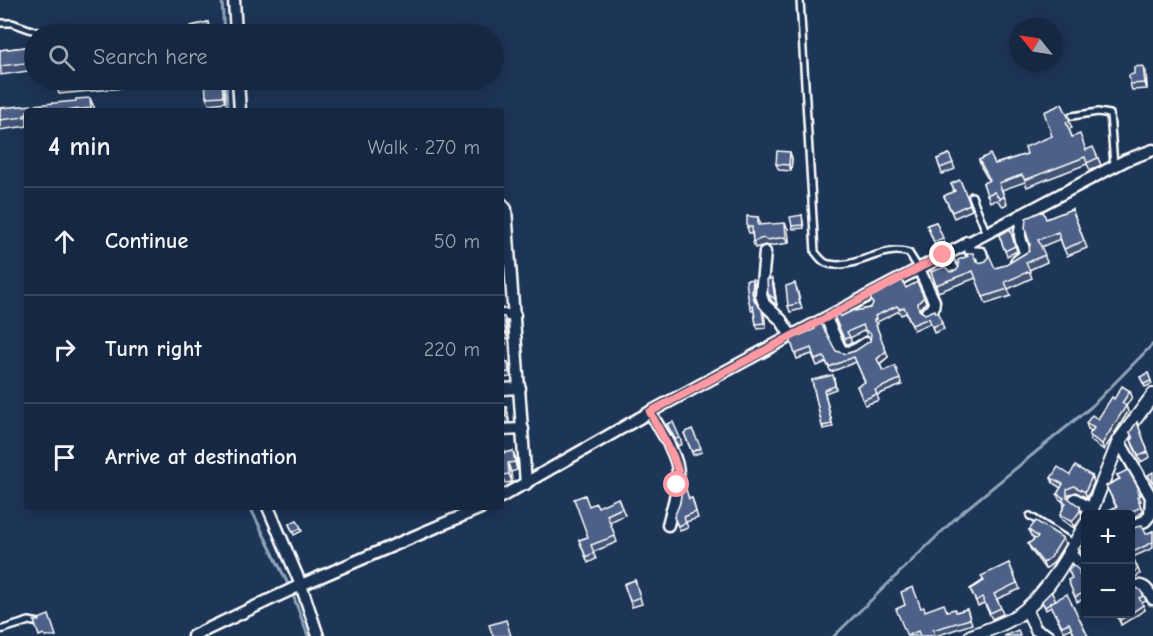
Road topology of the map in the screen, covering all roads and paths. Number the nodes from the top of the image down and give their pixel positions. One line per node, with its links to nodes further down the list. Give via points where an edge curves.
1 (234, 0): 4 (street)
2 (800, 0): 20 (lane, via 815,252 828,264 836,264 900,249 909,253)
3 (0, 23): 5 (lane)
4 (235, 24)
5 (24, 28)
6 (239, 90): 7 (street)
7 (240, 108)
8 (1072, 117): 10 (lane, via 1110,114)
9 (1153, 150): 10 (street)
10 (1114, 166): 13 (street)
11 (972, 196): 14 (lane)
12 (504, 207): 24 (street)
13 (1021, 215): 14 (street); 19 (street, via 1020,238 1025,255)
14 (986, 232): 15 (street)
15 (967, 242): 17 (street); 18 (street, via 970,252 981,253)
16 (765, 252): 26 (street, via 761,295)
17 (943, 255): 20 (street); 21 (street)
18 (984, 263)
19 (1005, 266)
20 (919, 269): 22 (street, via 934,301 933,309); 25 (street)
21 (955, 272)
22 (927, 312)
23 (504, 315): 24 (street)
24 (515, 315): 28 (street, via 512,362)
25 (826, 318): 26 (street); 27 (street, via 841,350 853,351)
26 (791, 336): 31 (street)
27 (866, 343)
28 (519, 388): 29 (street); 32 (street)
29 (504, 389)
30 (1153, 395): 34 (street)
31 (650, 412): 35 (street); 43 (street, via 678,471)
32 (523, 429): 33 (street); 35 (street)
33 (504, 430)
34 (1119, 441): 41 (street); 44 (street, via 1151,497 1150,515)
35 (526, 484): 36 (street)
36 (504, 496)
37 (1075, 499): 40 (street)
38 (269, 510): 48 (street)
39 (476, 510): 48 (street)
40 (1089, 510)
41 (1092, 510)
42 (1030, 516): 46 (lane)
43 (668, 525)
44 (1135, 525)
45 (1081, 533): 46 (street)
46 (1072, 548): 47 (street); 51 (street)
47 (1082, 564)
48 (301, 585): 54 (street); 55 (street)
49 (1135, 587): 50 (street, via 1146,588)
50 (1153, 599)
51 (1026, 609): 56 (street); 57 (street, via 1036,630)
52 (39, 623): 53 (lane, via 29,621)
53 (0, 630)
54 (193, 636)
55 (318, 636)
56 (971, 636)
57 (1049, 636)

